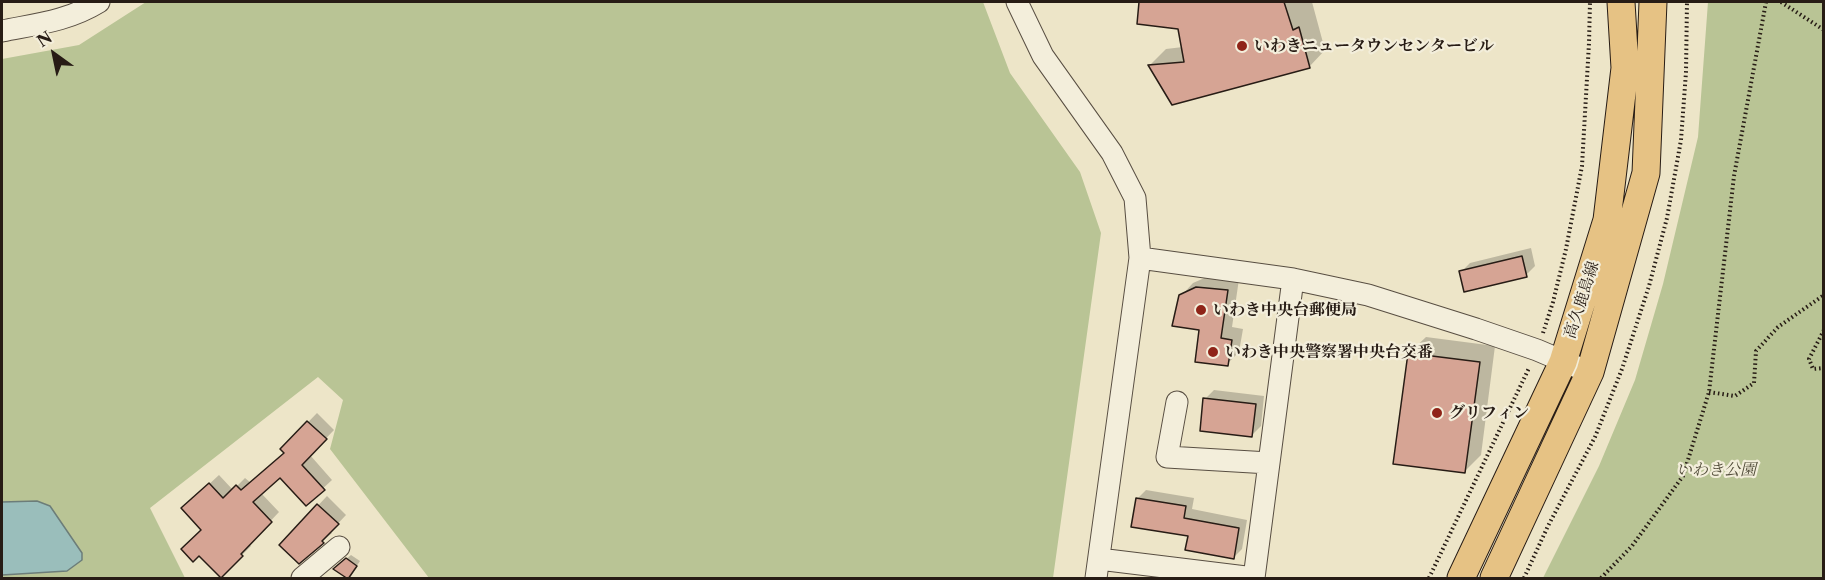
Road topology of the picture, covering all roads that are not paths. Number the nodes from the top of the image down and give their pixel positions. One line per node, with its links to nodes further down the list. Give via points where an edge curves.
1 (99, 2): 5 (street, via 58,20)
2 (1019, 2): 6 (street, via 1043,56 1112,153 1135,198)
3 (1621, 2): 8 (main road, 高久鹿島線, via 1625,68 1607,220)
4 (1653, 2): 9 (main road, 高久鹿島線, via 1646,173)
5 (2, 31)
6 (1140, 258): 7 (street); 13 (street)
7 (1293, 279): 8 (street, via 1410,307); 11 (street)
8 (1563, 362): 9 (street); 15 (main road, 高久鹿島線)
9 (1590, 372): 16 (main road, 高久鹿島線)
10 (1176, 402): 11 (street, via 1167,456)
11 (1269, 463): 13 (street, via 1254,578)
12 (339, 547): 14 (street)
13 (1097, 569)
14 (302, 579)
15 (1461, 579)
16 (1494, 579)

